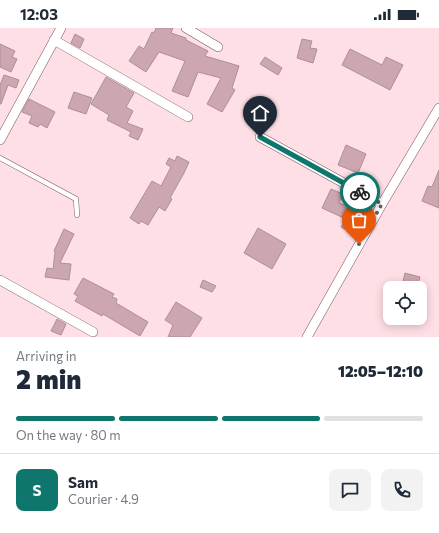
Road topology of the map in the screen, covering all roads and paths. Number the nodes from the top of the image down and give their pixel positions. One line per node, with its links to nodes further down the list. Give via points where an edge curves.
1 (61, 28): 3 (street)
2 (186, 28): 4 (street)
3 (54, 40): 6 (street); 8 (street)
4 (218, 47)
5 (439, 108): 10 (street)
6 (188, 117)
7 (260, 137): 10 (street)
8 (0, 140)
9 (0, 158): 11 (lane, via 76,199)
10 (382, 204): 14 (street)
11 (77, 215)
12 (0, 280): 13 (street)
13 (93, 332)
14 (307, 337)

